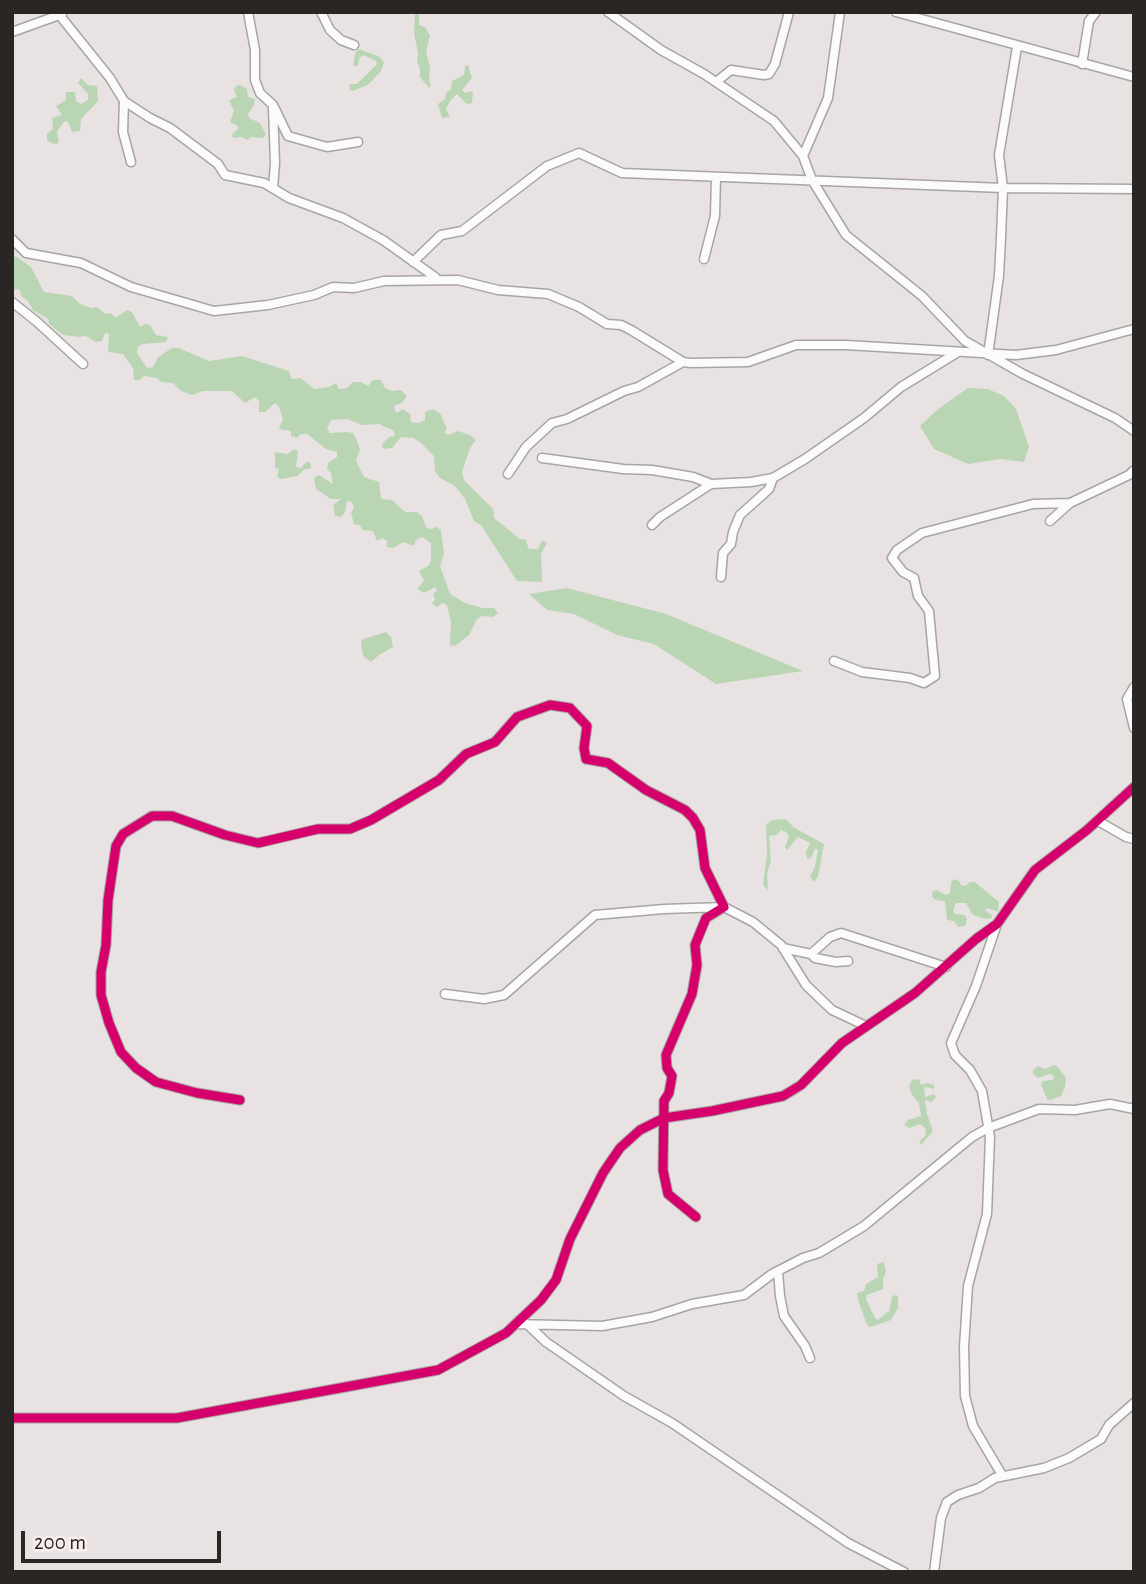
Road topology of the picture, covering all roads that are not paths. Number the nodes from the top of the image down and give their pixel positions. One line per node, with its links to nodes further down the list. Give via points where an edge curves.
1 (248, 12): 16 (street, via 256,80 260,93)
2 (321, 12): 10 (street, via 330,30)
3 (608, 12): 14 (street)
4 (789, 12): 14 (street, via 769,74 731,70)
5 (840, 12): 18 (street, via 828,98)
6 (896, 12): 11 (street)
7 (1096, 12): 12 (street, via 1089,21)
8 (60, 13): 9 (street); 15 (street)
9 (12, 32)
10 (354, 46)
11 (1017, 47): 12 (street); 23 (street, via 999,155)
12 (1082, 64): 13 (street)
13 (1134, 77)
14 (716, 82): 18 (street, via 774,121)
15 (124, 101): 19 (street, via 123,132); 22 (street, via 170,128 218,164 225,175)
16 (273, 105): 17 (street, via 292,139 327,147); 22 (street)
17 (358, 142)
18 (803, 156): 21 (street)
19 (131, 162)
20 (716, 178): 21 (street); 26 (street, via 715,216); 27 (street, via 622,173 579,153 547,166 462,231 441,235)
21 (812, 180): 23 (street); 32 (street, via 846,235 922,296 965,341)
22 (272, 188): 27 (street, via 343,218)
23 (1003, 188): 24 (street); 32 (street, via 999,275)
24 (1134, 189)
25 (12, 239): 28 (street, via 26,253 81,263 131,287 214,311 268,305 333,287)
26 (704, 258)
27 (414, 262): 28 (street)
28 (442, 279): 33 (street, via 559,298 607,324 631,330)
29 (12, 302): 34 (street)
30 (1134, 329): 32 (street, via 1056,349)
31 (958, 352): 32 (street); 33 (street, via 796,345 748,362); 39 (street)
32 (988, 355): 35 (street)
33 (683, 362): 38 (street, via 552,424 526,447)
34 (83, 364)
35 (1134, 431)
36 (542, 458): 40 (street, via 652,470)
37 (1134, 470): 41 (street)
38 (508, 474)
39 (773, 478): 40 (street); 44 (street, via 764,495 740,516 731,544 723,553)
40 (711, 484): 43 (street)
41 (1070, 503): 42 (street); 45 (street, via 1033,504 922,533 897,550 892,558 914,578 918,596 929,611 935,676 924,683 862,673)
42 (1050, 521)
43 (652, 525)
44 (721, 577)
45 (834, 661)
46 (1134, 687): 47 (street, via 1126,699)
47 (1134, 729)
48 (1134, 787): 49 (street)
49 (1098, 821): 50 (street); 52 (street, via 1035,870)
50 (1134, 839)
51 (724, 907): 53 (street, via 753,922); 57 (street, via 595,915 504,995 484,999); 59 (street, via 705,867 694,818 608,763 586,759 587,726 570,708 550,705 517,717 495,742 466,754 439,780 350,829 318,829 258,843 172,816 152,816 123,834 116,846 101,972 101,995 109,1023 121,1052 156,1082); 61 (street, via 706,918 695,945 692,994 666,1055 672,1076)
52 (997, 924): 56 (street); 62 (street, via 951,1043 978,1083)
53 (783, 948): 54 (street); 58 (street, via 806,985 832,1010)
54 (811, 954): 55 (street); 56 (street, via 841,933)
55 (848, 961)
56 (946, 967): 58 (street)
57 (445, 994)
58 (866, 1026): 61 (street, via 783,1096)
59 (240, 1100)
60 (1134, 1109): 62 (street, via 1110,1104 1039,1109)
61 (664, 1118): 63 (street, via 667,1195); 65 (street, via 640,1130 620,1148 570,1239 556,1280)
62 (988, 1128): 64 (street, via 864,1226 819,1253); 70 (street, via 987,1214 968,1286 965,1396 973,1426)
63 (696, 1217)
64 (778, 1270): 66 (street, via 744,1295 692,1304 633,1322); 67 (street, via 784,1316)
65 (516, 1324): 66 (street); 69 (street, via 439,1370 177,1419)
66 (527, 1324): 71 (street, via 624,1396 672,1423 848,1543)
67 (810, 1358)
68 (1134, 1403): 70 (street, via 1109,1425 1101,1439 1078,1453 1044,1468)
69 (12, 1418)
70 (1000, 1472): 72 (street, via 947,1502)
71 (904, 1572)
72 (934, 1572)

